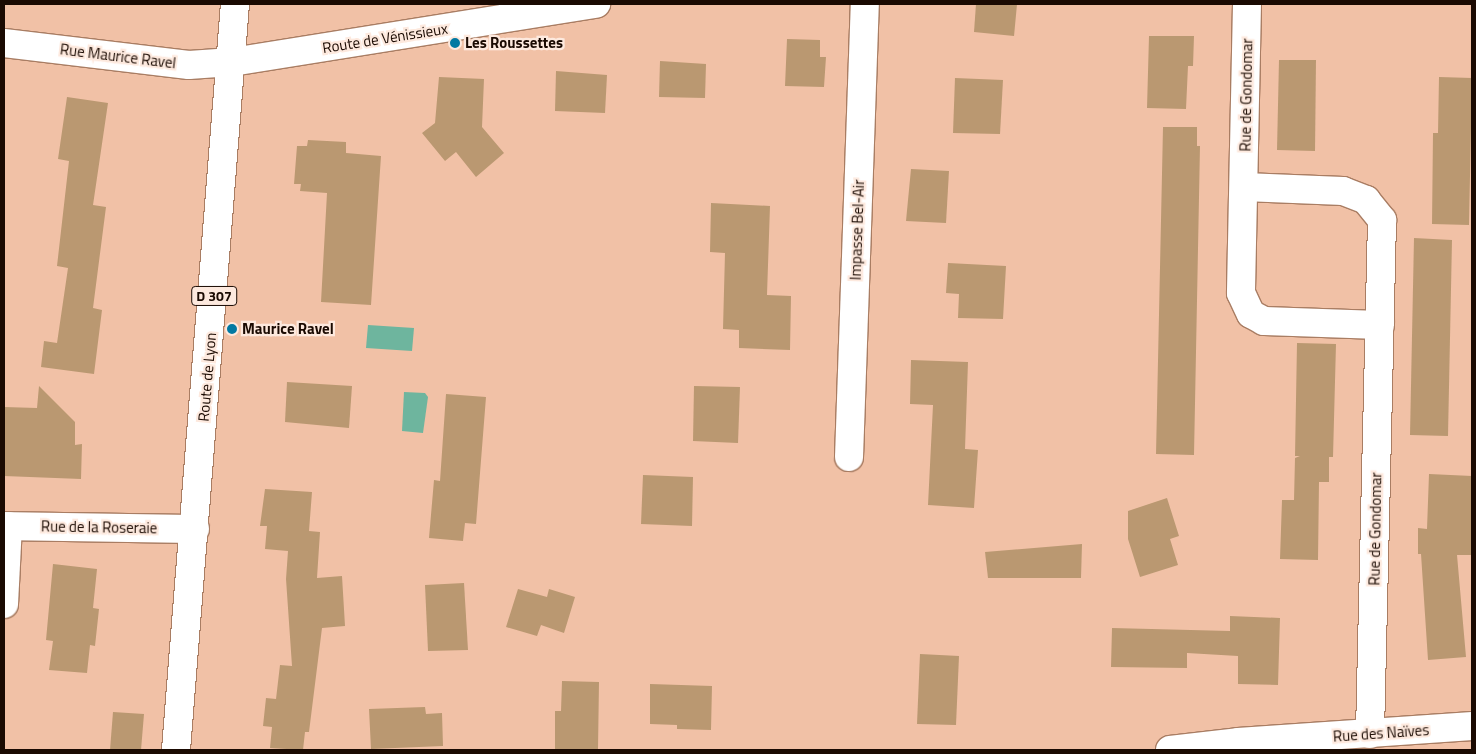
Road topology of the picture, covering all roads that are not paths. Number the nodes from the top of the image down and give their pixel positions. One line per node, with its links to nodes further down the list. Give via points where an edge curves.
1 (234, 4): 6 (street, Route de Lyon / D 307)
2 (596, 4): 6 (street, Route de Vénissieux)
3 (865, 4): 9 (street, Impasse Bel-Air)
4 (1247, 4): 7 (street, Rue de Gondomar)
5 (4, 43): 6 (street, Rue Maurice Ravel, via 189,65)
6 (232, 62): 11 (street, Route de Lyon / D 307)
7 (1244, 187): 8 (street, Rue de Gondomar, via 1343,191 1366,200 1382,220); 8 (street, Rue de Gondomar, via 1241,293 1251,314 1264,321)
8 (1380, 324): 14 (street, Rue de Gondomar)
9 (849, 457)
10 (6, 526): 11 (street, Rue de la Roseraie); 12 (street)
11 (195, 529): 15 (street, Route de Lyon / D 307)
12 (4, 604)
13 (1472, 726): 14 (street, Rue des Naïves)
14 (1370, 734): 16 (street, Rue des Naïves)
15 (176, 750)
16 (1170, 750)

